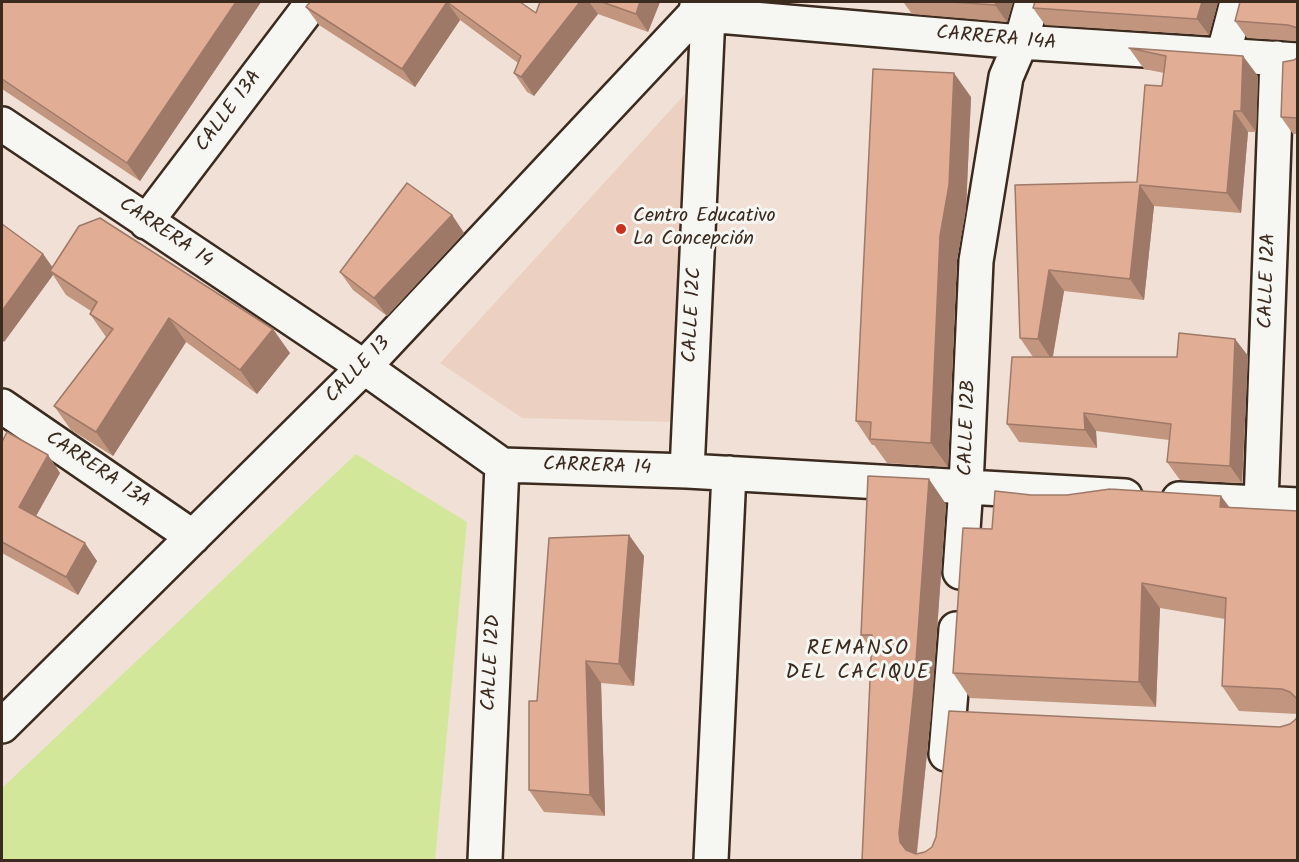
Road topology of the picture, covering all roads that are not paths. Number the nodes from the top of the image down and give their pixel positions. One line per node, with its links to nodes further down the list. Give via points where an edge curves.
1 (313, 2): 9 (street, CALLE 13A)
2 (1032, 2): 5 (street, CALLE 12B)
3 (1237, 2): 6 (street)
4 (700, 10): 5 (street, CARRERA 14A); 10 (street, CALLE 13); 13 (street, CALLE 12C)
5 (1021, 42): 6 (street, CARRERA 14A); 15 (street, CALLE 12B, via 1006,77 976,261)
6 (1223, 56): 7 (street, CARRERA 14A)
7 (1287, 59): 16 (street, CALLE 12A)
8 (2, 124): 9 (street, CARRERA 14)
9 (146, 222): 10 (street, CARRERA 14)
10 (364, 368): 12 (street, CARRERA 14); 18 (street, CALLE 13)
11 (2, 406): 18 (street, CARRERA 13A)
12 (502, 465): 13 (street, CARRERA 14); 21 (street, CALLE 12D)
13 (687, 471): 14 (street, CARRERA 14)
14 (729, 473): 15 (street, CARRERA 14); 22 (street)
15 (966, 486): 16 (street, CARRERA 14); 20 (street, CALLE 12B, via 962,716)
16 (1261, 503): 17 (street, CARRERA 14)
17 (1298, 505)
18 (193, 537): 19 (street, CALLE 13)
19 (2, 726)
20 (943, 783)
21 (485, 861)
22 (711, 861)

